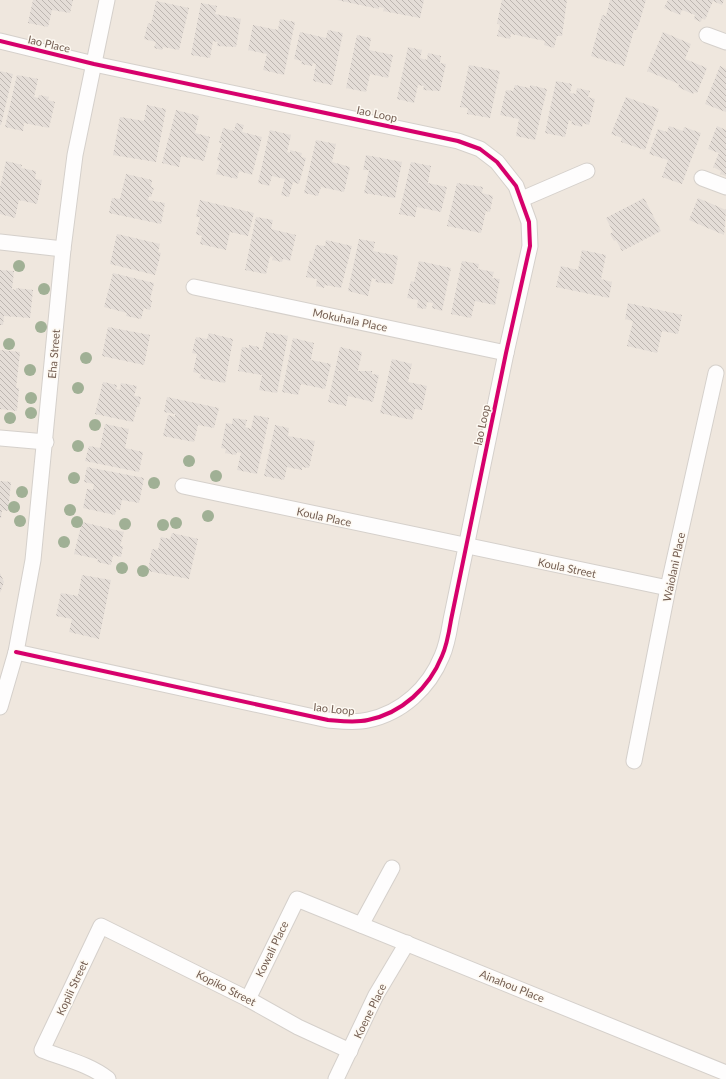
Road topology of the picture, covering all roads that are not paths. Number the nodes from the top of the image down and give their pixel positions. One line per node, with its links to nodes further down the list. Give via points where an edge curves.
1 (107, 0): 5 (street, Eha Street)
2 (707, 35): 4 (street)
3 (0, 41): 5 (street, Iao Place)
4 (726, 42)
5 (94, 64): 9 (street, Iao Loop, via 458,141 480,149 498,162 516,186); 11 (street, Eha Street, via 75,155)
6 (587, 171): 9 (street)
7 (702, 178): 8 (street)
8 (726, 187)
9 (522, 199): 13 (street, Iao Loop, via 529,222 530,246)
10 (0, 242): 11 (street)
11 (63, 249): 16 (street, Eha Street)
12 (194, 287): 13 (street, Mokuhala Place)
13 (506, 353): 18 (street, Iao Loop)
14 (716, 373): 19 (street, Waiolani Place)
15 (0, 438): 16 (street)
16 (46, 442): 20 (street, Eha Street, via 33,560)
17 (182, 486): 18 (street, Koula Place)
18 (466, 547): 19 (street, Koula Street); 20 (street, Iao Loop, via 443,655 433,675 420,692 406,703 390,713 368,720 328,720)
19 (668, 588): 22 (street, Waiolani Place)
20 (16, 652): 21 (street, Eha Street)
21 (0, 707)
22 (634, 761)
23 (392, 868): 25 (street)
24 (297, 899): 25 (street, Ainahou Place); 28 (street, Kowali Place)
25 (362, 925): 27 (street, Ainahou Place)
26 (101, 926): 28 (street, Kopiko Street); 31 (street, Kopili Street, via 42,1050 71,1062 89,1066)
27 (407, 943): 29 (street, Koene Place, via 376,995); 30 (street, Ainahou Place)
28 (248, 999): 29 (street, Kopiko Street, via 298,1027)
29 (350, 1051): 32 (street, Koene Place)
30 (726, 1073)
31 (108, 1079)
32 (336, 1079)

